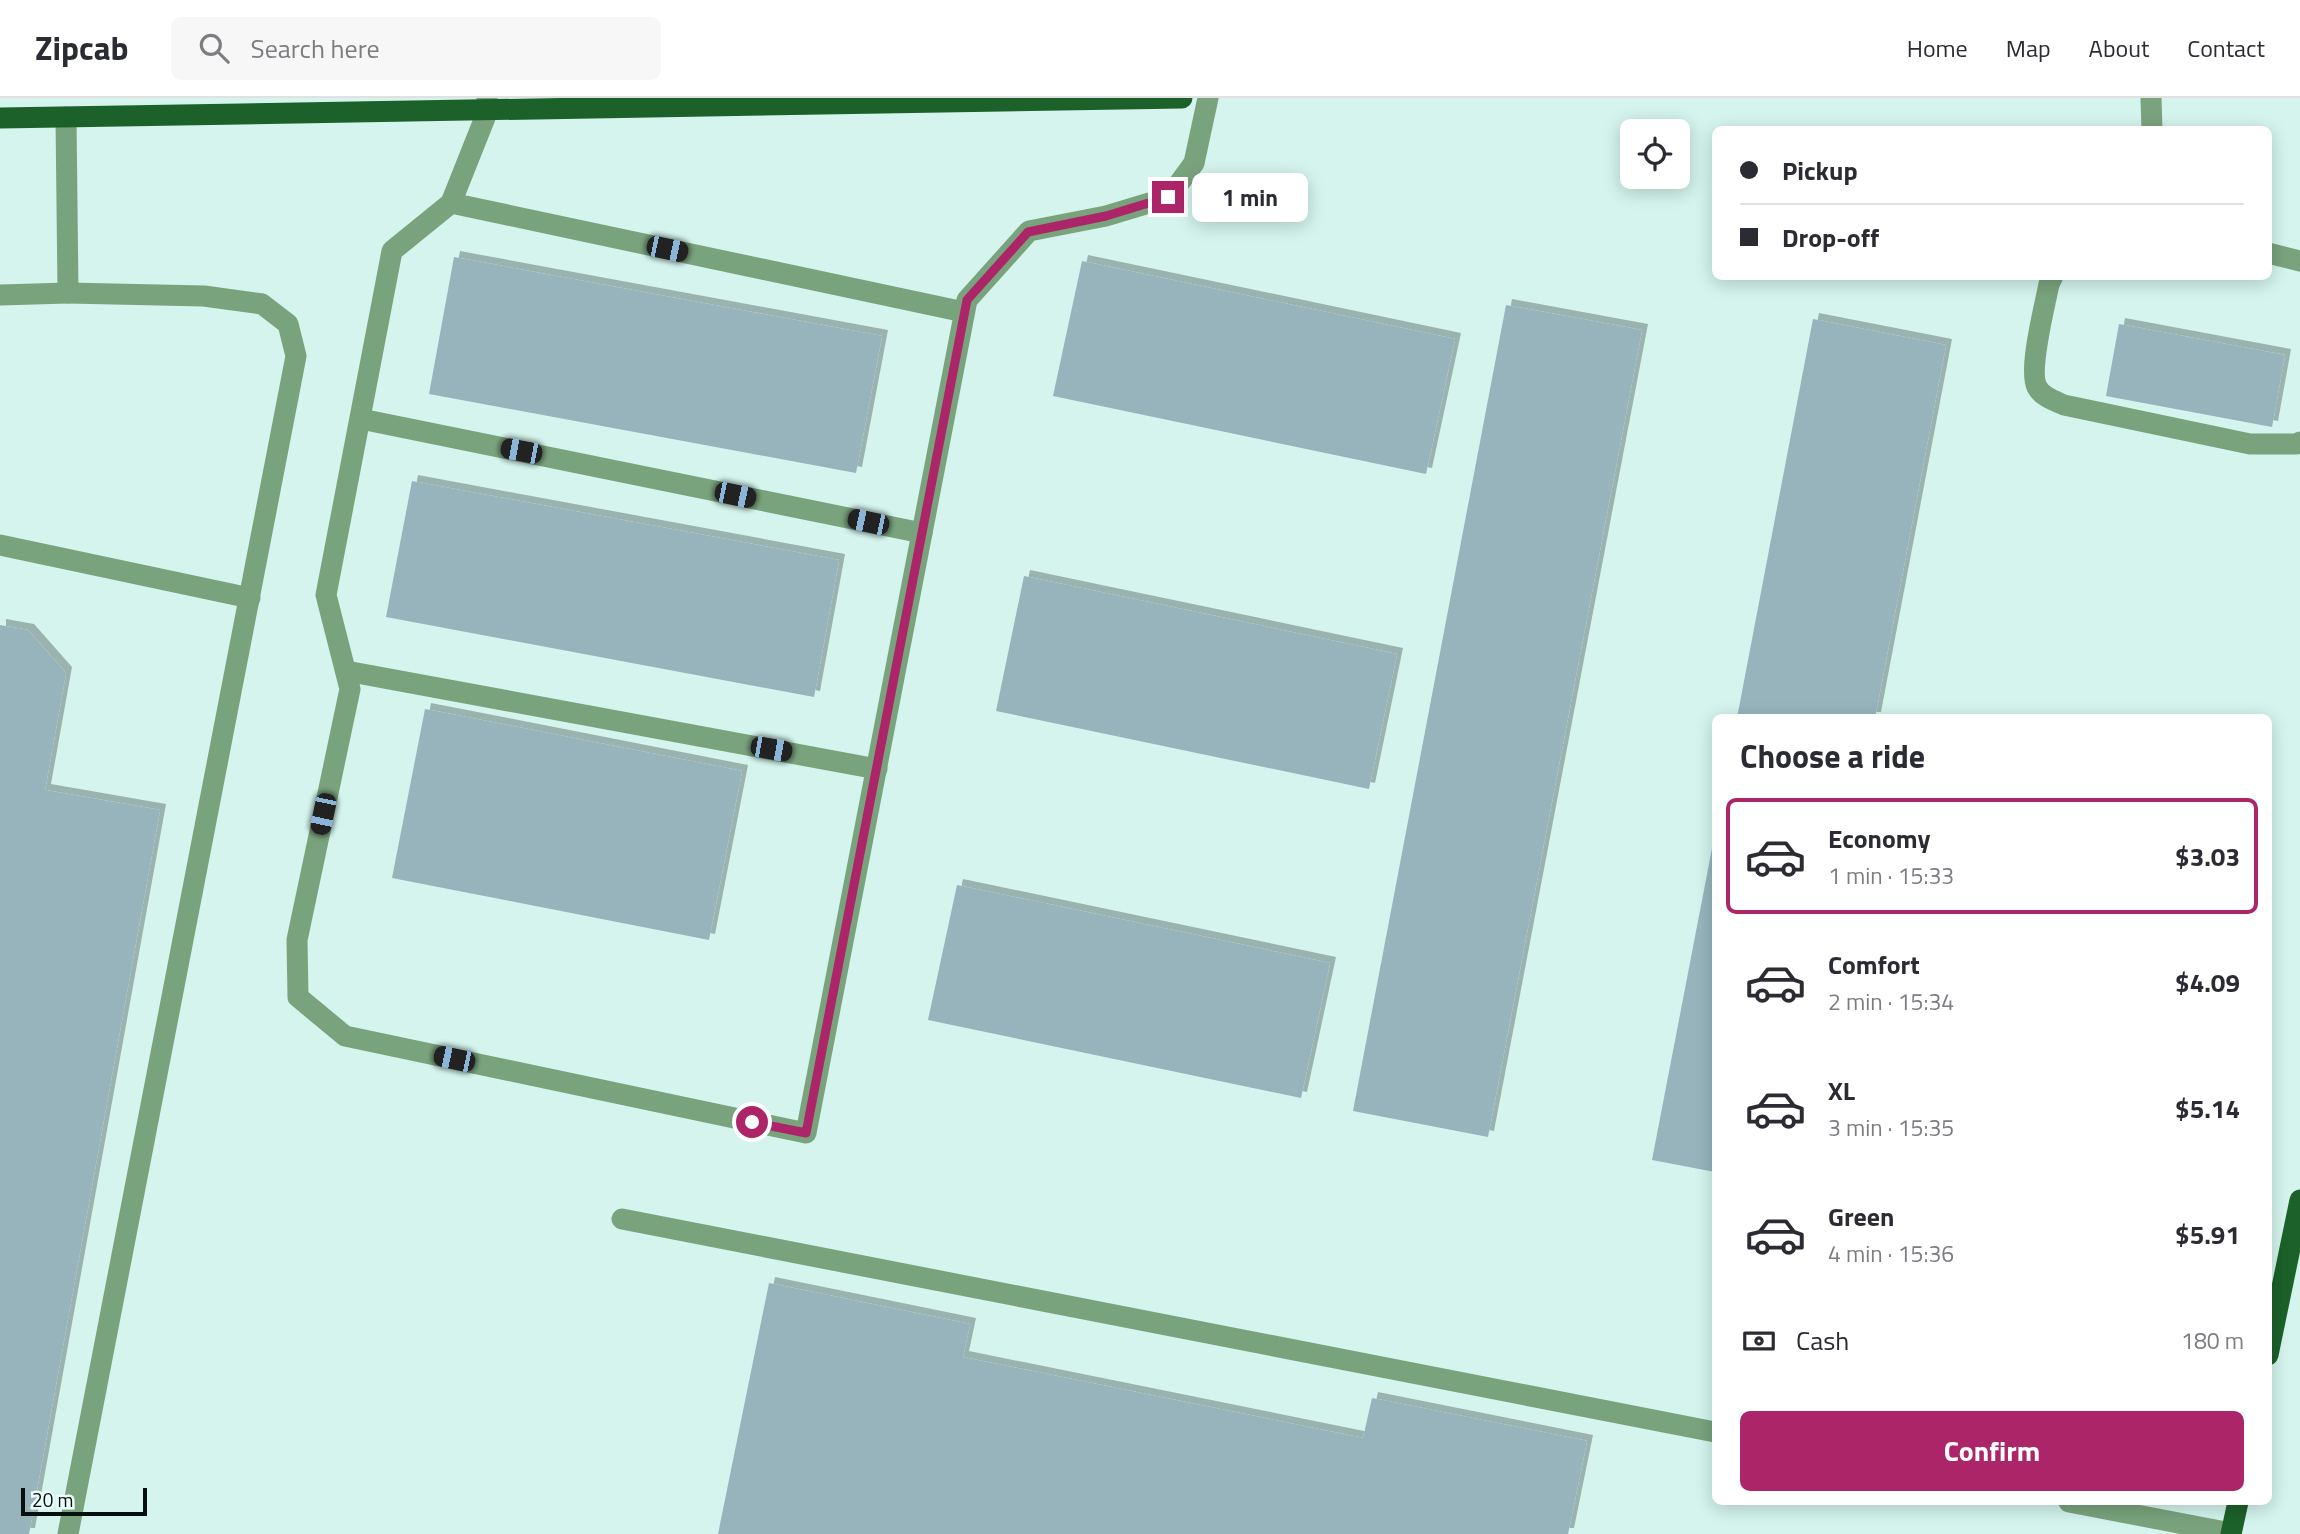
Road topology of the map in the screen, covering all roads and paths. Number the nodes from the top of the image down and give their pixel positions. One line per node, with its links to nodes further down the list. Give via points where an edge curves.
1 (1182, 98): 4 (main road)
2 (1208, 98): 14 (lane, via 1194,163 1168,197 1028,232 967,300)
3 (2151, 98): 7 (lane)
4 (488, 104): 5 (main road); 8 (lane)
5 (66, 117): 6 (main road); 12 (lane)
6 (0, 118)
7 (2152, 126)
8 (452, 204): 14 (lane); 15 (lane, via 392,251)
9 (2272, 254): 10 (lane)
10 (2300, 261)
11 (2052, 280): 16 (lane, via 2033,369 2037,387 2048,398 2250,444)
12 (68, 293): 13 (lane); 19 (lane, via 204,296 262,304 288,324 296,356)
13 (0, 295)
14 (964, 313): 17 (lane)
15 (361, 419): 17 (lane); 20 (lane, via 326,595)
16 (2300, 442)
17 (922, 533): 21 (lane)
18 (0, 545): 19 (lane)
19 (250, 598): 28 (lane)
20 (346, 671): 21 (lane); 21 (lane, via 350,689 297,940 298,997 345,1035 806,1133)
21 (877, 769)
22 (2299, 1213): 24 (main road)
23 (622, 1219): 25 (lane)
24 (2272, 1337)
25 (1712, 1431)
26 (2084, 1505): 29 (lane)
27 (2237, 1505): 29 (main road)
28 (68, 1534)
29 (2231, 1534)

